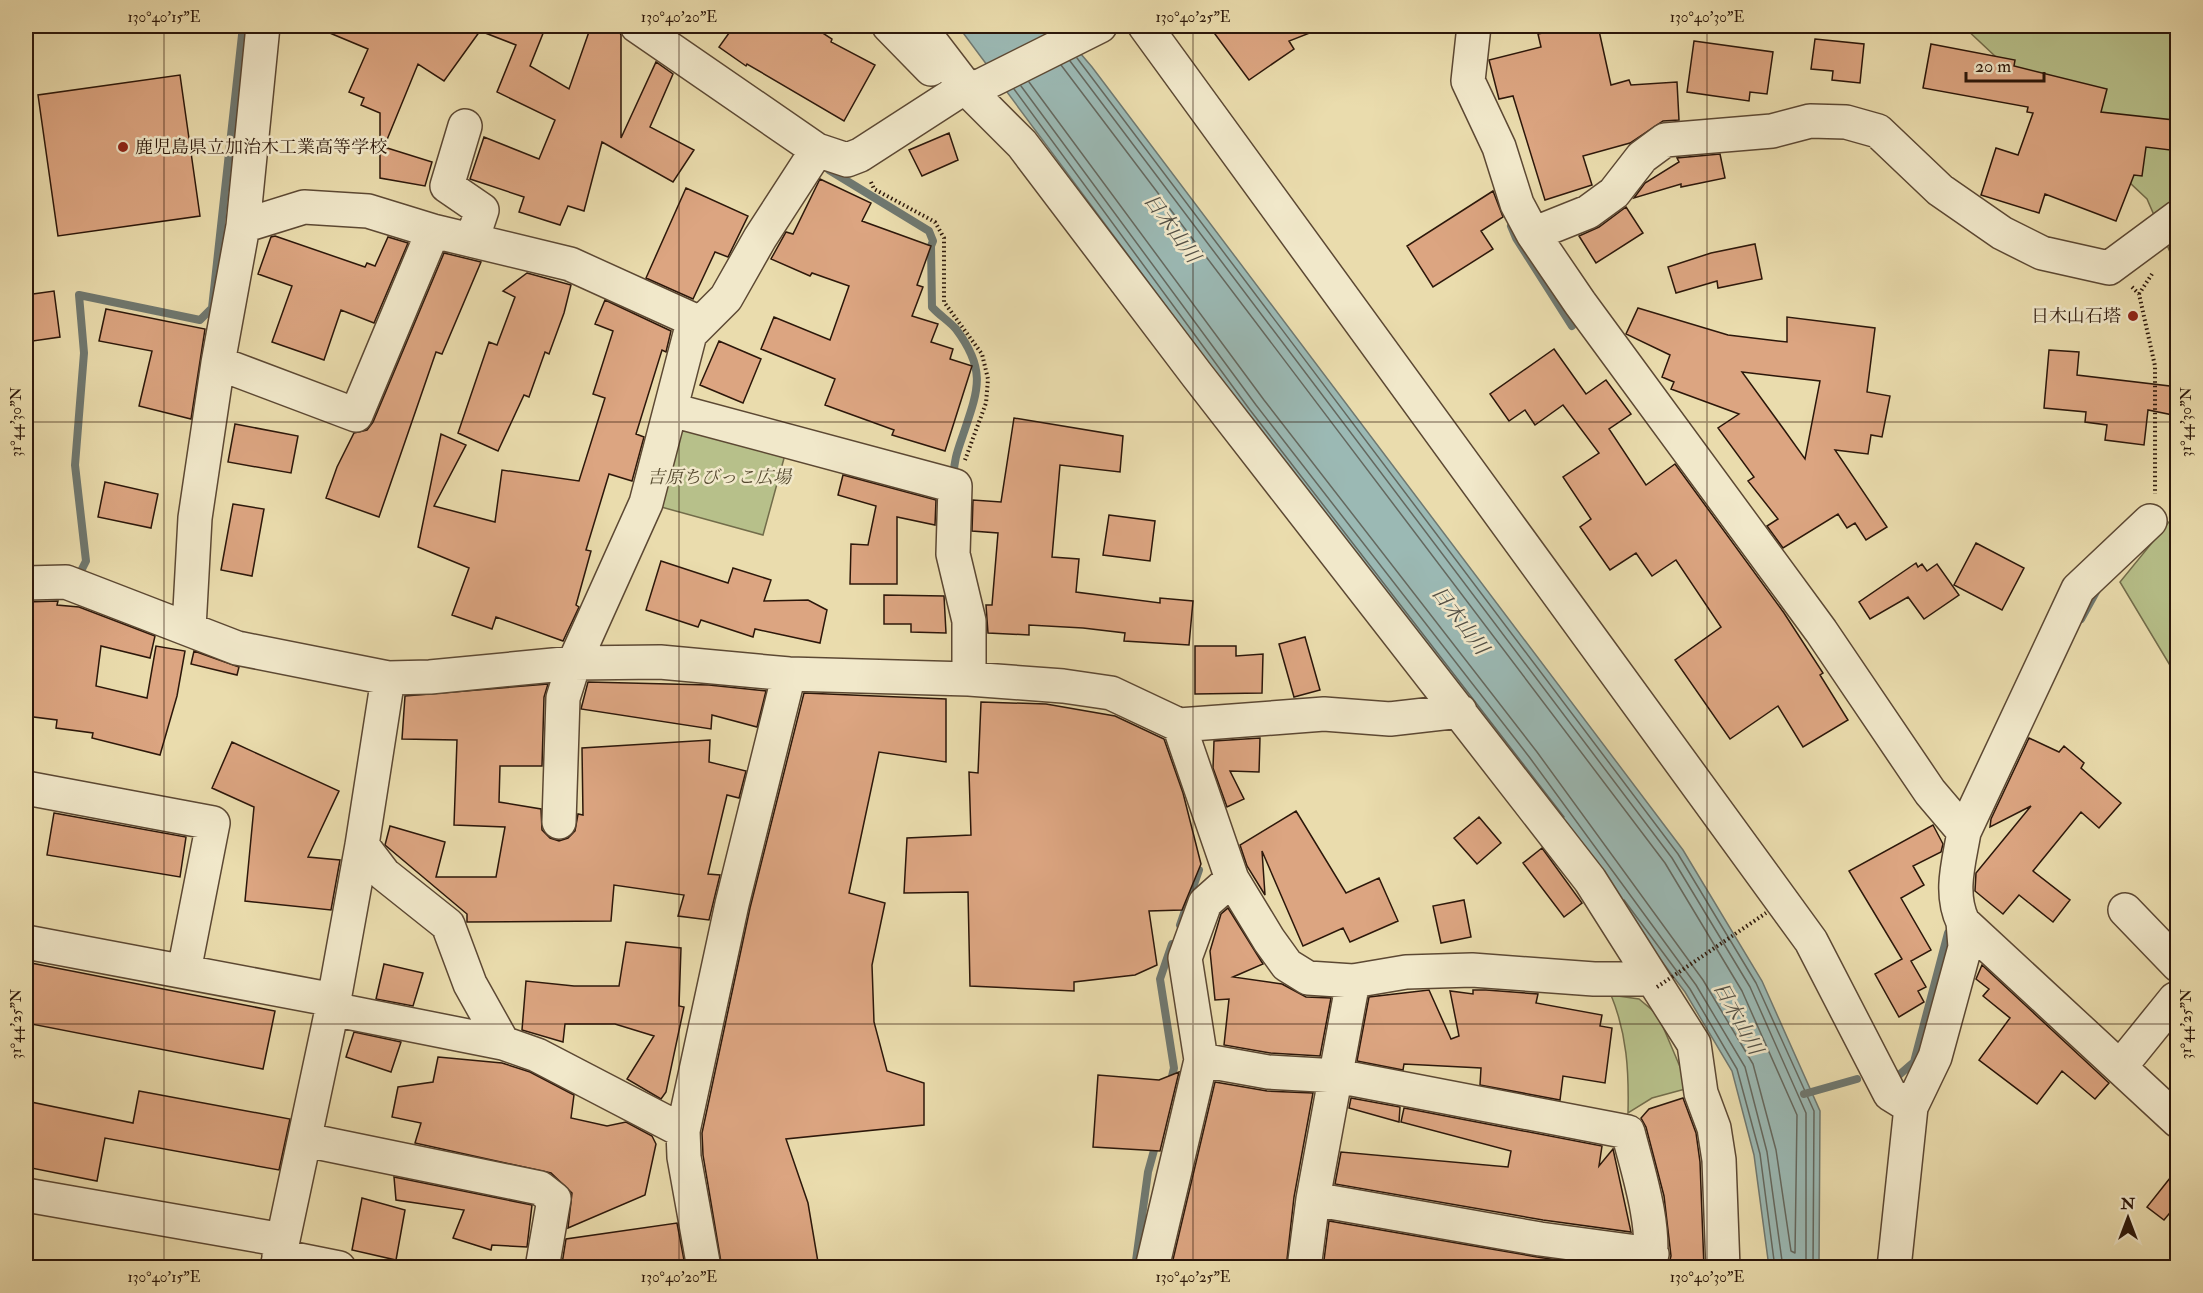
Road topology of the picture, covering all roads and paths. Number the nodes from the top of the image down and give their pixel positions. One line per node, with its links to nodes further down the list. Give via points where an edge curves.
1 (263, 26): 13 (street)
2 (637, 26): 10 (street)
3 (889, 26): 8 (street)
4 (919, 26): 8 (street)
5 (1100, 26): 8 (street)
6 (1145, 26): 50 (street, via 1810,941 1890,1094)
7 (1474, 26): 15 (street, via 1468,81)
8 (969, 89): 11 (street); 29 (street, via 1022,144)
9 (465, 126): 16 (street, via 447,186 482,210)
10 (817, 150): 11 (street, via 847,160); 18 (street, via 726,298)
11 (860, 155): 21 (path, via 874,189 935,222 944,238 944,302 982,354 988,379 986,403)
12 (2178, 218): 17 (street)
13 (243, 226): 14 (street, via 304,207 368,211); 19 (street)
14 (433, 231): 16 (street); 19 (street, via 356,415)
15 (1533, 234): 17 (street, via 1588,212 1614,193 1642,157 1665,140 1772,131 1810,121 1846,122 1878,131 1940,190 2002,233 2042,253); 33 (street, via 1821,631 1930,792)
16 (472, 240): 18 (street, via 570,264)
17 (2109, 268): 22 (path, via 2139,294 2155,366 2155,500)
18 (700, 323): 20 (street, via 690,334)
19 (218, 363): 24 (street, via 195,518)
20 (672, 410): 21 (street); 25 (street, via 642,511)
21 (955, 486): 28 (street, via 953,554 969,621)
22 (2150, 521): 33 (street, via 2078,588)
23 (26, 583): 24 (street, via 66,582)
24 (189, 628): 27 (street, via 237,648)
25 (574, 663): 26 (street, via 660,662); 27 (street); 32 (street, via 563,698)
26 (789, 674): 28 (street); 52 (street, via 732,904)
27 (388, 678): 34 (street)
28 (969, 679): 30 (street, via 1111,693)
29 (1460, 711): 30 (street, via 1390,719 1324,714); 43 (street, via 1590,880)
30 (1179, 725): 35 (street)
31 (26, 788): 41 (street, via 213,823)
32 (559, 822)
33 (1964, 832): 38 (street, via 1954,894)
34 (362, 845): 45 (street); 46 (street, via 384,874 448,925 470,984)
35 (1232, 879): 42 (street, via 1287,965 1308,978); 47 (street, via 1205,903 1185,958)
36 (2125, 910): 40 (street)
37 (1766, 913): 43 (path, bridge)
38 (1963, 922): 48 (street); 50 (street, via 1965,947 1935,1057)
39 (26, 942): 41 (street)
40 (2178, 965)
41 (184, 971): 45 (street)
42 (1353, 981): 43 (street, via 1406,972 1472,970); 49 (street)
43 (1654, 983): 63 (street, via 1694,1044 1701,1093 1714,1128 1719,1160)
44 (2177, 998): 48 (street)
45 (333, 1005): 46 (street); 53 (street)
46 (503, 1043): 52 (street, via 537,1055)
47 (1201, 1060): 49 (street, via 1268,1071); 61 (street)
48 (2120, 1067): 51 (street)
49 (1337, 1076): 55 (street); 57 (street, via 1628,1132 1644,1197)
50 (1911, 1107): 64 (street)
51 (2178, 1121)
52 (682, 1131): 60 (street)
53 (306, 1140): 56 (street); 59 (street, via 540,1188 554,1199)
54 (26, 1195): 56 (street)
55 (1313, 1199): 57 (street); 62 (street)
56 (280, 1255): 58 (street)
57 (1650, 1261)
58 (339, 1268)
59 (542, 1268)
60 (705, 1268)
61 (1152, 1268)
62 (1304, 1268)
63 (1723, 1268)
64 (1894, 1268)

